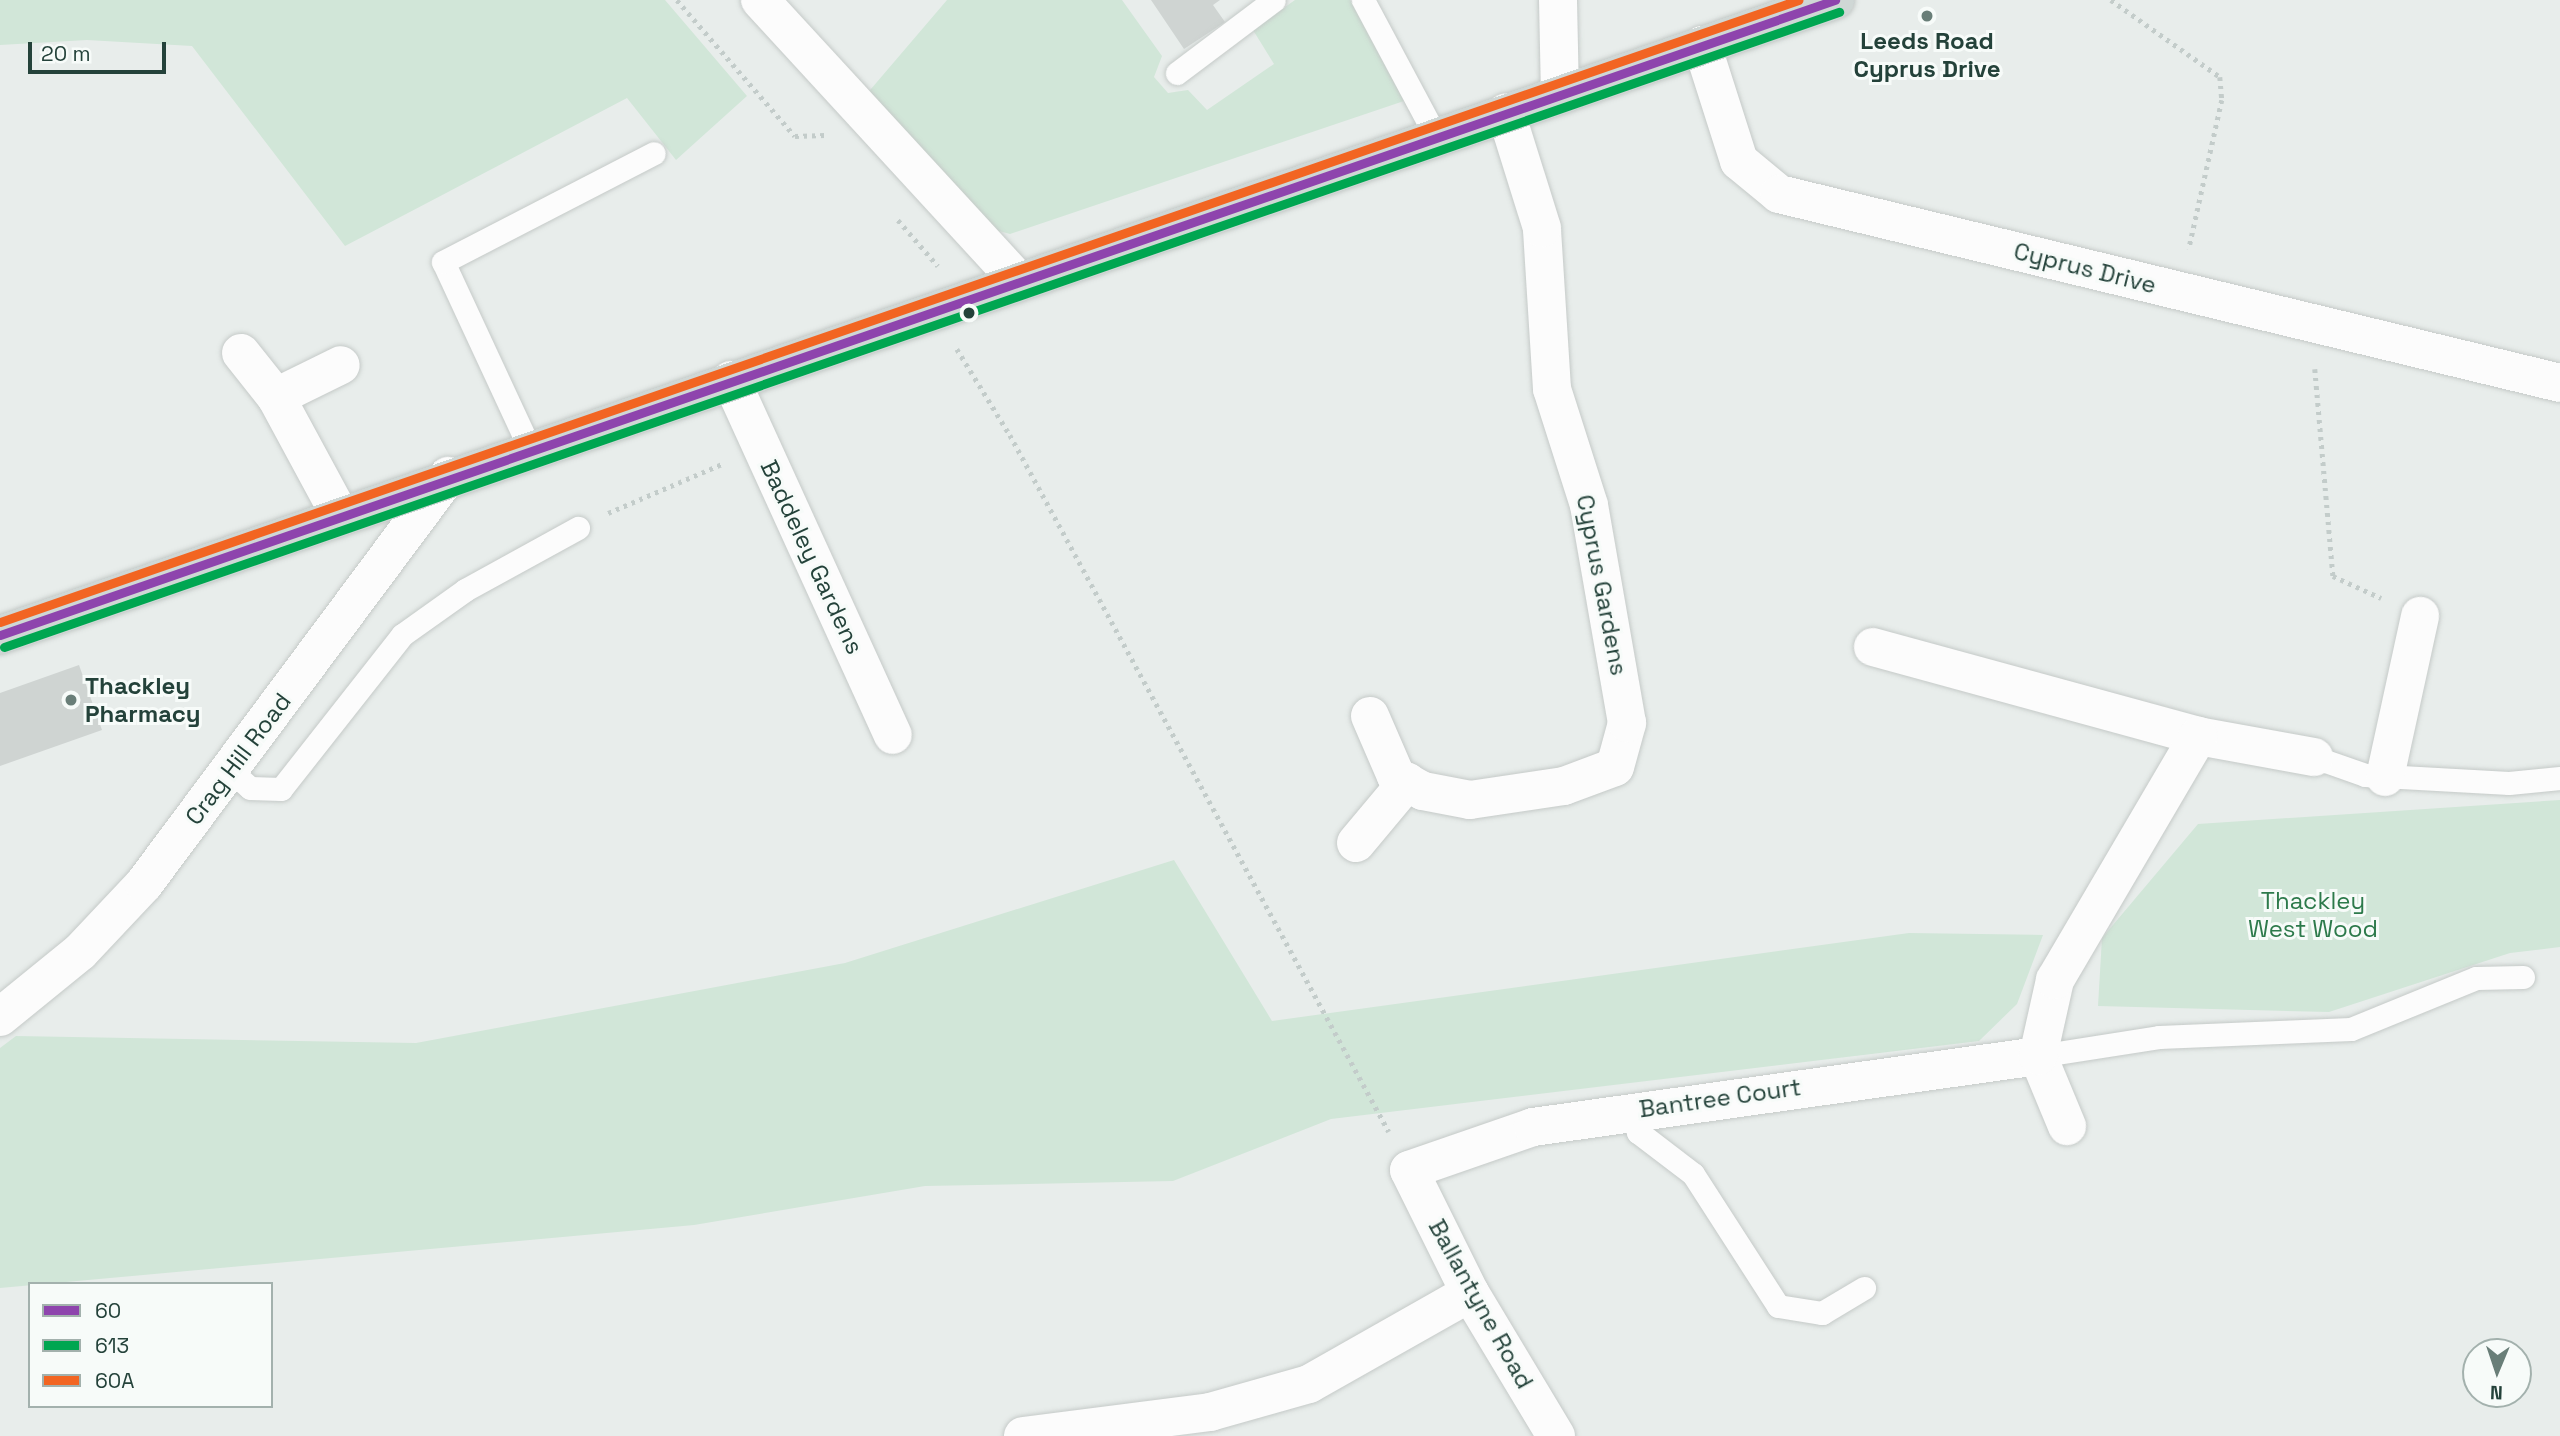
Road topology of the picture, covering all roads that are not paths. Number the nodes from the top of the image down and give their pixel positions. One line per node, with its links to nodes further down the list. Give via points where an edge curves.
1 (760, 0): 12 (street)
2 (1274, 0): 7 (lane)
3 (1363, 0): 10 (lane)
4 (1558, 0): 8 (street)
5 (1835, 0): 6 (main road)
6 (1702, 45): 8 (main road); 16 (street, Cyprus Drive, via 1739,161 1779,194)
7 (1177, 73)
8 (1560, 94): 9 (main road)
9 (1506, 113): 10 (main road); 32 (street, Cyprus Gardens, via 1542,228 1552,389 1589,505 1627,723 1615,767 1564,786 1470,800)
10 (1436, 137): 12 (main road)
11 (654, 153): 18 (lane, via 443,262)
12 (1018, 281): 15 (main road)
13 (241, 354): 17 (street)
14 (341, 365): 17 (street)
15 (731, 380): 18 (main road); 26 (street, Baddeley Gardens)
16 (2560, 383)
17 (276, 397): 20 (street)
18 (530, 449): 19 (main road)
19 (448, 475): 20 (main road); 29 (street, Crag Hill Road)
20 (341, 517): 23 (main road)
21 (578, 528): 29 (lane, via 464,590 402,635 281,789 250,788)
22 (2420, 616): 30 (street)
23 (0, 635)
24 (1873, 647): 27 (street)
25 (1370, 716): 32 (street, via 1396,776)
26 (893, 734)
27 (2198, 736): 28 (street); 36 (street, via 2055,979)
28 (2314, 757): 30 (lane)
29 (230, 770): 35 (street, Crag Hill Road, via 144,884 80,952)
30 (2385, 777): 31 (lane, via 2509,783)
31 (2560, 778)
32 (1407, 782): 33 (street)
33 (1356, 843)
34 (2523, 977): 36 (lane, via 2476,978 2351,1029 2159,1037)
35 (0, 1017)
36 (2038, 1056): 37 (street, Bantree Court); 38 (street)
37 (1632, 1110): 39 (street, Bantree Court, via 1533,1127); 40 (lane, via 1638,1132 1693,1174 1778,1306 1822,1313)
38 (2067, 1126)
39 (1409, 1170): 41 (street, Ballantyne Road)
40 (1864, 1288)
41 (1470, 1293): 42 (street, via 1309,1384 1210,1412); 43 (street, Ballantyne Road)
42 (1023, 1436)
43 (1556, 1436)

